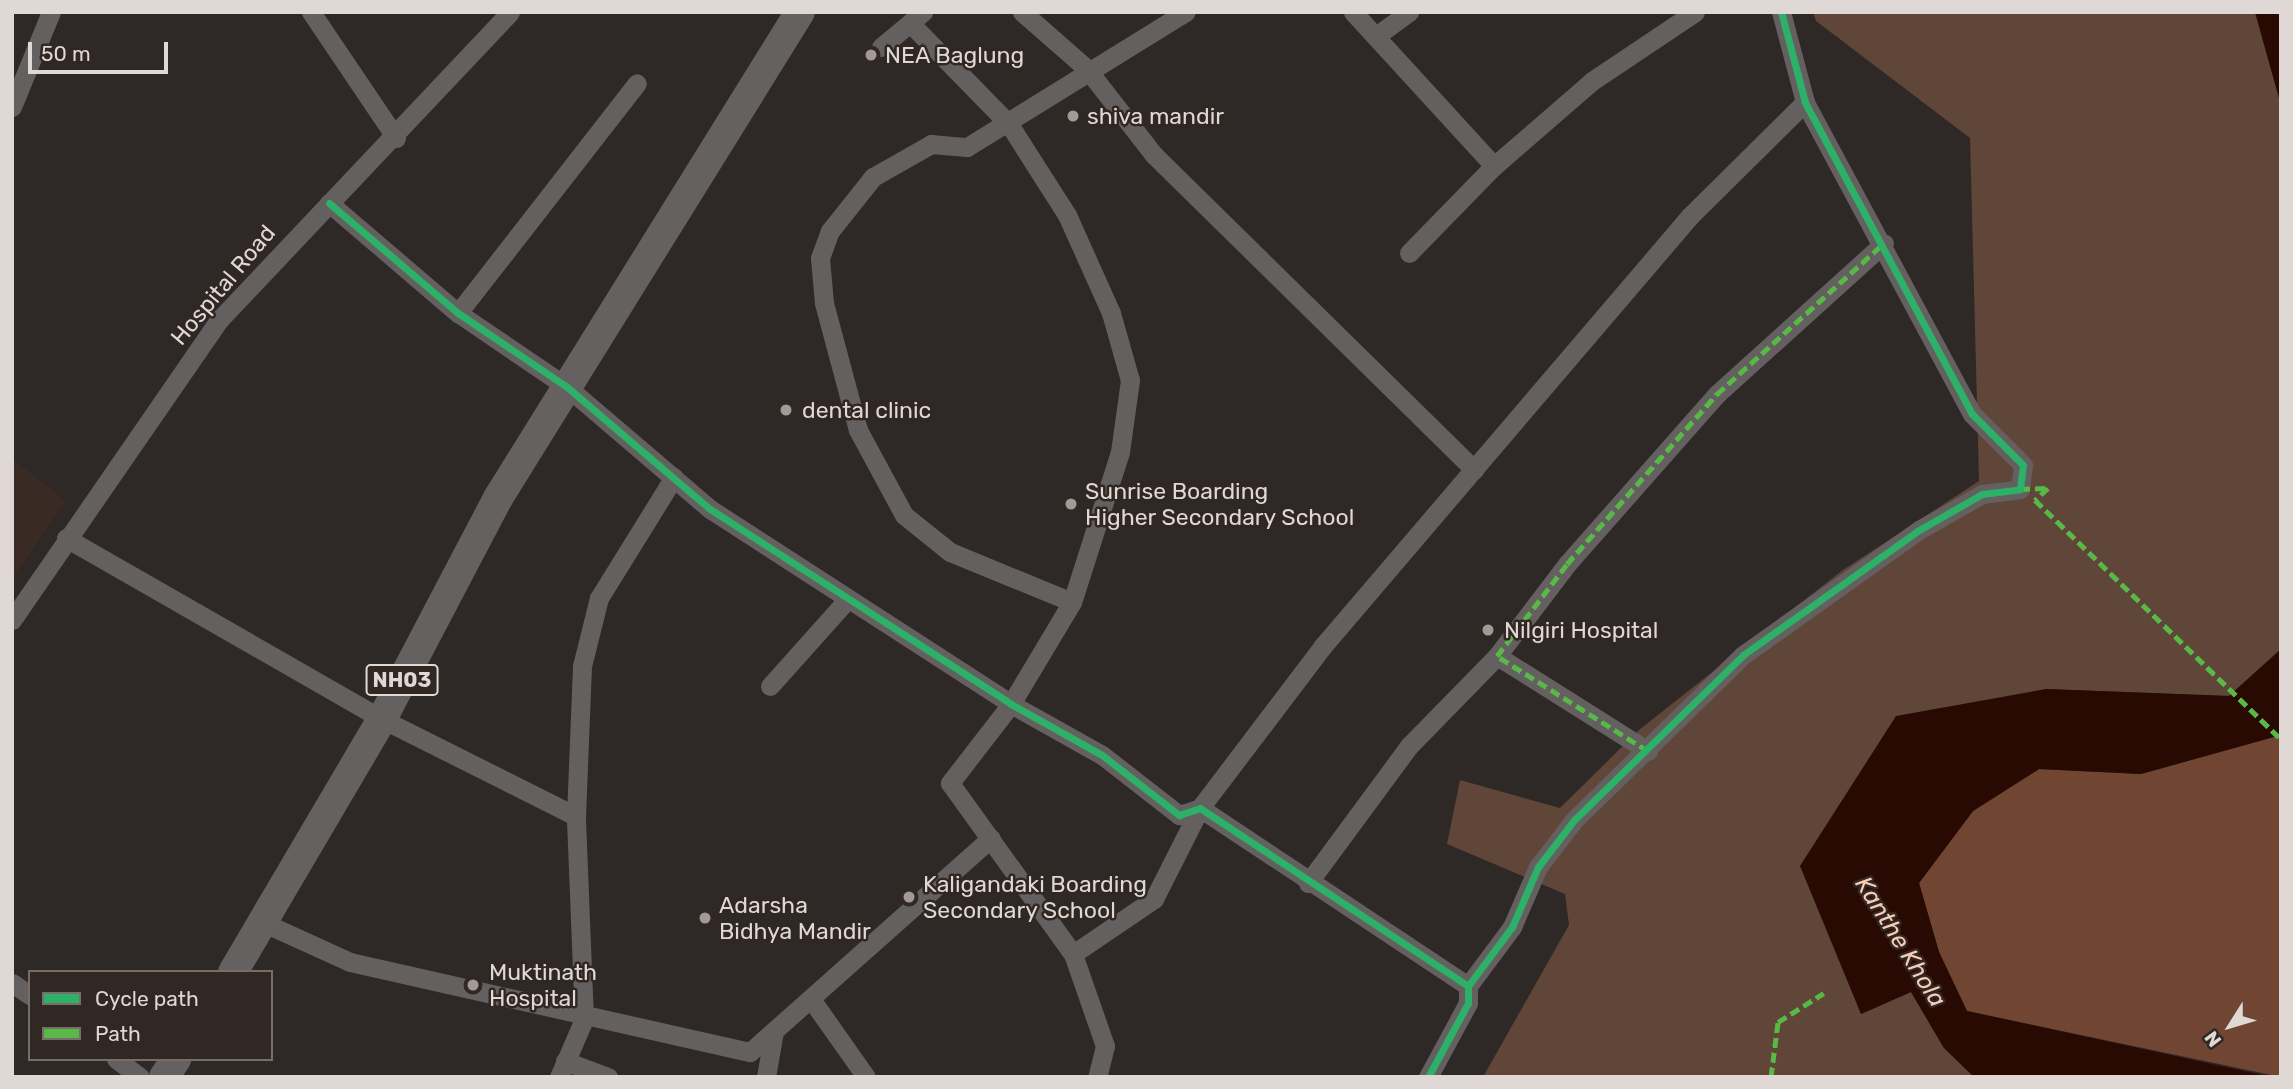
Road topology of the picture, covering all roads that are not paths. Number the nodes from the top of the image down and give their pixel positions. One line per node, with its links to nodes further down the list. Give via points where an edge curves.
1 (51, 12): 17 (street)
2 (312, 12): 19 (street)
3 (510, 12): 19 (street, Hospital Road)
4 (800, 12): 25 (main road, NH03, via 735,108)
5 (1022, 12): 14 (street)
6 (1186, 12): 14 (street)
7 (1353, 12): 12 (street)
8 (1409, 12): 12 (street)
9 (1695, 12): 20 (street, via 1592,81)
10 (1781, 12): 16 (street)
11 (916, 18): 13 (street); 18 (street)
12 (1376, 36): 20 (street)
13 (881, 47)
14 (1087, 69): 18 (street); 26 (street, via 1154,155)
15 (637, 83): 24 (street)
16 (1805, 102): 22 (street); 26 (street, via 1690,216)
17 (12, 107)
18 (1009, 124): 30 (street, via 1067,215 1111,313 1130,380 1119,452); 30 (street, via 993,126 959,150 931,144 873,177 830,231 820,258 824,303 858,430 904,515 950,552)
19 (396, 138): 21 (street, Hospital Road)
20 (1494, 166): 23 (street)
21 (329, 203): 24 (street); 28 (street, Hospital Road, via 220,319)
22 (1884, 243): 32 (street, via 1717,394 1567,564); 36 (street, via 1972,414 2023,465 2020,489 1982,494 1908,538 1743,655)
23 (1409, 253)
24 (458, 313): 25 (street)
25 (568, 387): 27 (street); 35 (main road, NH03, via 498,498)
26 (1474, 470): 37 (street, via 1322,647)
27 (674, 477): 29 (street, via 709,509); 38 (street, via 599,598 582,666)
28 (66, 538): 31 (street, Hospital Road); 35 (street)
29 (847, 600): 33 (street); 34 (street)
30 (1072, 602): 34 (street)
31 (12, 620)
32 (1497, 656): 36 (street); 40 (street, via 1409,746)
33 (770, 687)
34 (1011, 704): 37 (street, via 1102,755 1179,815); 39 (street, via 950,783)
35 (382, 719): 38 (street); 41 (main road, NH03)
36 (1648, 751): 45 (street, via 1574,820 1538,867 1512,927)
37 (1199, 808): 40 (street); 42 (street, via 1154,898)
38 (576, 816): 48 (street)
39 (991, 838): 42 (street); 47 (street)
40 (1308, 883): 45 (street)
41 (262, 922): 43 (main road, NH03); 48 (street, via 351,962)
42 (1073, 954): 58 (street, via 1105,1046)
43 (234, 970)
44 (12, 983): 46 (street)
45 (1468, 986): 59 (street, via 1468,1003)
46 (28, 994)
47 (811, 999): 49 (street); 57 (street)
48 (584, 1019): 49 (street, via 750,1052); 52 (street)
49 (775, 1031): 56 (street)
50 (119, 1061): 53 (street)
51 (175, 1061): 54 (main road)
52 (562, 1069): 55 (street)
53 (140, 1077)
54 (164, 1077)
55 (608, 1077)
56 (766, 1077)
57 (866, 1077)
58 (1097, 1077)
59 (1427, 1077)

